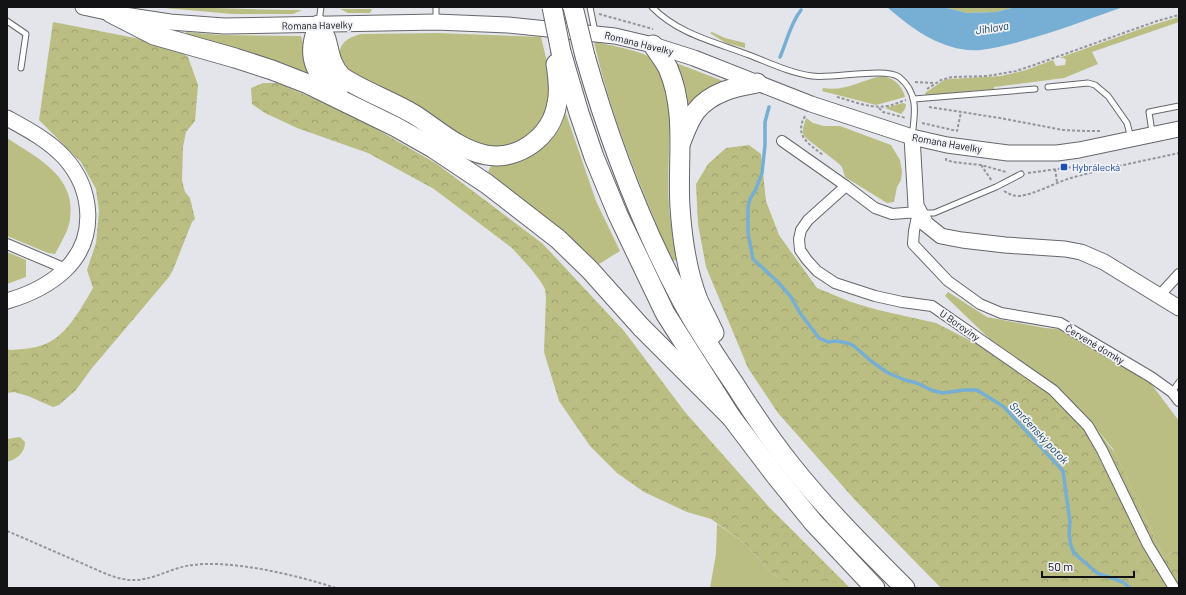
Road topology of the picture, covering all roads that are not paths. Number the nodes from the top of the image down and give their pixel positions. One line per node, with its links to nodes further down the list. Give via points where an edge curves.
1 (82, 7): 7 (street, Romana Havelky)
2 (436, 7): 10 (lane)
3 (552, 7): 13 (highway, bridge)
4 (573, 7): 40 (highway, bridge, via 599,104 637,207 682,300)
5 (590, 7): 11 (lane)
6 (652, 7): 18 (lane, via 672,24 695,36 793,73 813,76 884,72 898,76 911,91)
7 (111, 13): 8 (street, Romana Havelky, via 170,22 224,26); 20 (highway, via 154,35 272,70)
8 (320, 16): 10 (street, Romana Havelky); 13 (highway, via 332,62 342,77 414,115 466,148 487,155 508,154 525,148 547,128 557,105); 20 (highway, via 313,37 312,50 317,70 322,79)
9 (7, 22): 14 (lane, via 26,34)
10 (436, 22): 11 (street, Romana Havelky)
11 (595, 33): 12 (street, Romana Havelky)
12 (653, 45): 15 (street, Romana Havelky); 27 (highway, via 667,67 675,90)
13 (558, 51): 41 (highway, via 586,135 618,215 665,313)
14 (21, 68)
15 (757, 83): 24 (street, Romana Havelky, via 811,104); 27 (highway, via 732,88 706,102 696,111)
16 (1048, 87): 25 (lane, via 1088,83 1102,89 1127,123)
17 (1035, 89): 18 (lane)
18 (914, 99): 24 (lane)
19 (1179, 106): 23 (lane, via 1149,112)
20 (363, 110): 41 (highway, via 433,148 487,184 558,239)
21 (7, 118): 32 (street, via 52,145 72,167 84,189 88,213 87,227 83,242)
22 (1179, 129): 23 (street, Romana Havelky)
23 (1153, 134): 25 (street, Romana Havelky)
24 (912, 137): 25 (street, Romana Havelky, via 1008,153 1057,153); 30 (street, via 915,201)
25 (1131, 139)
26 (782, 141): 29 (street)
27 (680, 143): 40 (highway, via 680,207 685,253 698,299)
28 (1021, 174): 30 (lane, via 934,213)
29 (846, 186): 30 (street, via 882,211 892,214); 44 (street, U Boroviny, via 808,220 801,230 800,250 807,260 817,271 835,283 875,296 932,306 1053,390 1088,426 1148,545)
30 (918, 212): 34 (street, via 926,224 941,236 1081,252 1104,262); 38 (street, Červené domky, via 913,244 948,281 974,300 1001,313 1060,323 1151,376)
31 (7, 244): 32 (street)
32 (66, 269): 35 (street, via 44,286)
33 (1179, 274): 34 (street)
34 (1159, 296): 36 (street)
35 (7, 301)
36 (1179, 308)
37 (1179, 382): 38 (lane)
38 (1172, 392): 39 (street, Červené domky)
39 (1179, 402)
40 (748, 405): 43 (highway, via 790,464 827,508)
41 (730, 417): 42 (highway, via 813,522)
42 (875, 588)
43 (905, 588)
44 (1174, 588)

